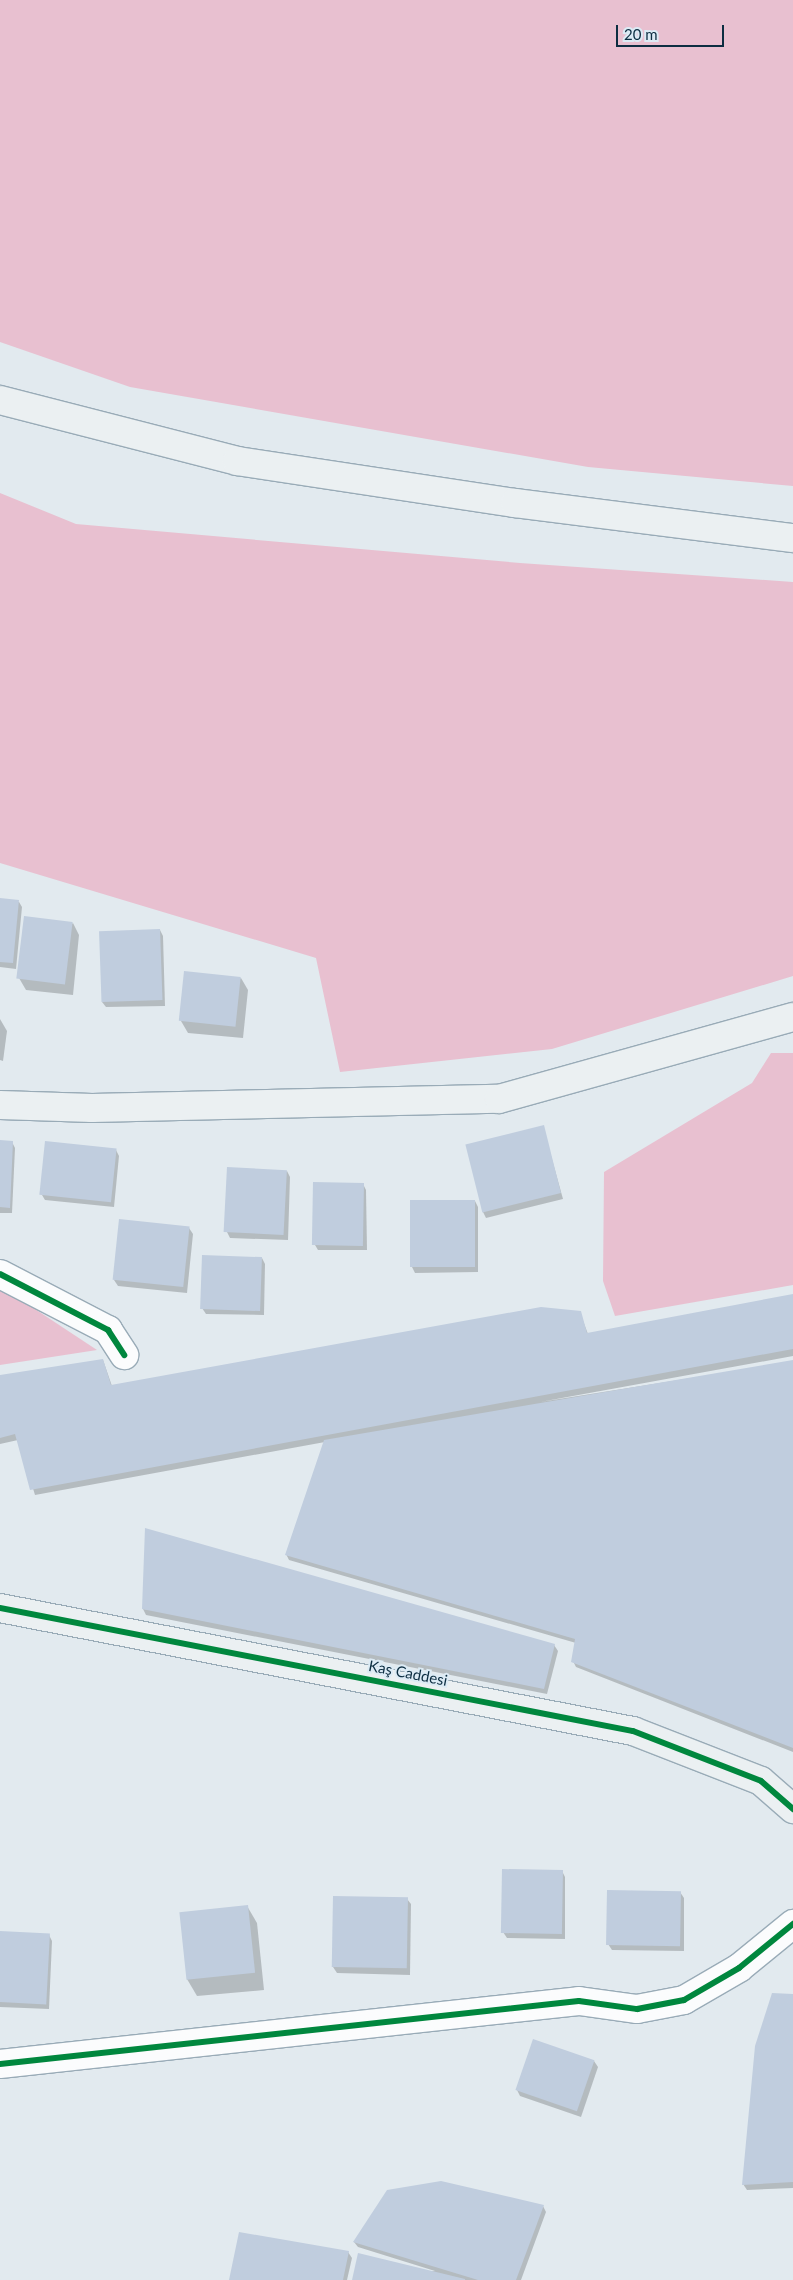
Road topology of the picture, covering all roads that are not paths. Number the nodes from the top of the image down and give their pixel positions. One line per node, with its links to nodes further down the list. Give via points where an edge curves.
1 (0, 400): 2 (main road, via 237,462 515,503)
2 (793, 538)
3 (793, 1017): 4 (main road, via 499,1099 92,1108)
4 (0, 1105)
5 (0, 1274): 6 (street, via 108,1330)
6 (124, 1355)
7 (0, 1608): 8 (main road, Kaş Caddesi, via 634,1730 762,1781)
8 (793, 1809)
9 (793, 1924): 10 (street, via 739,1968 684,2000 636,2009 579,2001)
10 (0, 2064)

